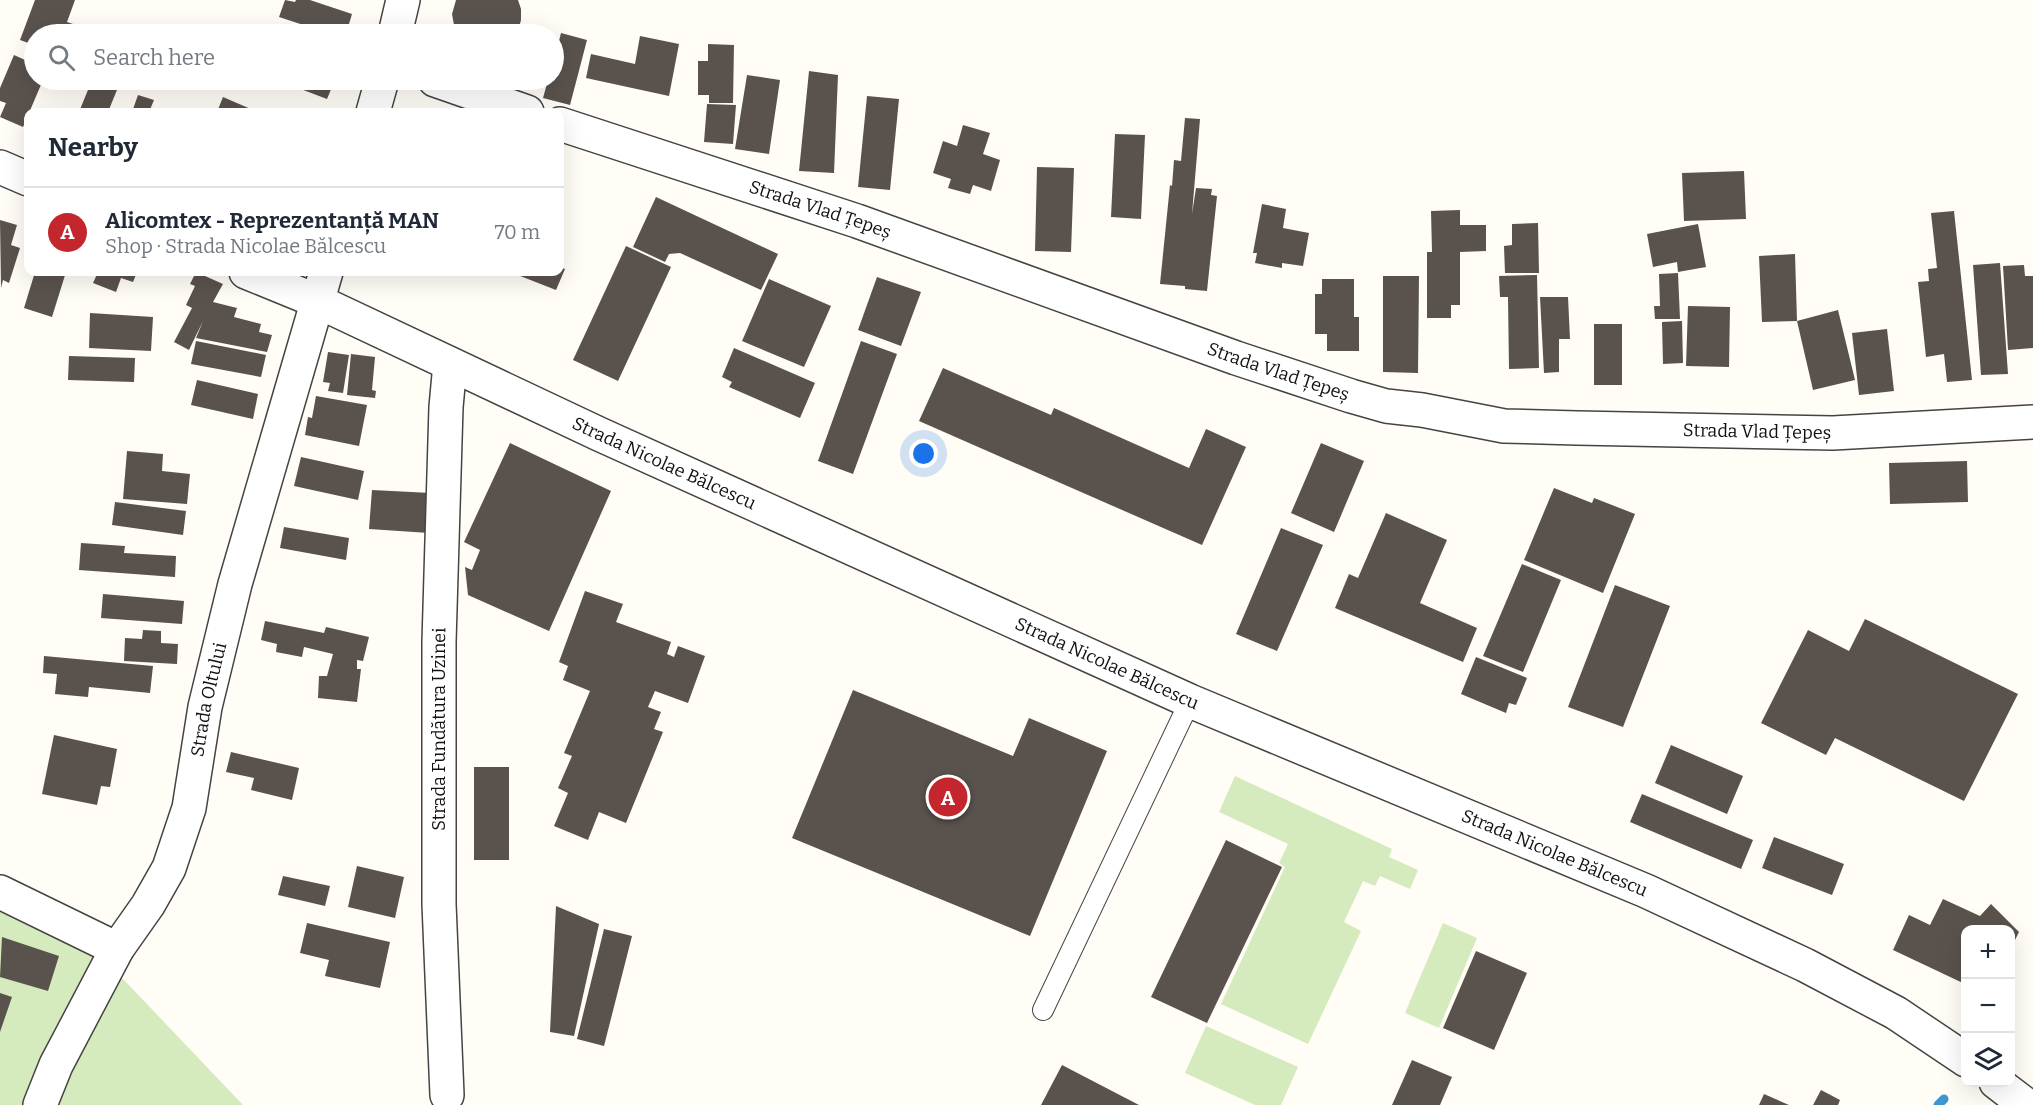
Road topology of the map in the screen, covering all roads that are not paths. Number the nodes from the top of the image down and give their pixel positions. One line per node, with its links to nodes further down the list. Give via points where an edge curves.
1 (403, 0): 2 (street)
2 (397, 24)
3 (379, 90): 5 (street)
4 (464, 90): 6 (street)
5 (374, 108)
6 (516, 108)
7 (564, 125): 13 (street, Strada Vlad Țepeș, via 857,221 1236,358 1386,406 1504,426 1577,428 1833,433)
8 (0, 167): 9 (street)
9 (24, 177)
10 (267, 276): 11 (street, Strada Nicolae Bălcescu)
11 (321, 286): 12 (street, Strada Nicolae Bălcescu); 16 (street, Strada Oltului, via 235,584 206,707 189,808 169,868)
12 (450, 364): 14 (street, Strada Nicolae Bălcescu); 21 (street, Strada Fundătura Uzinei, via 439,642 439,904)
13 (2033, 422)
14 (1190, 701): 17 (lane); 18 (street, Strada Nicolae Bălcescu, via 1646,891 1805,965 1896,1013)
15 (0, 892): 16 (street)
16 (117, 949): 22 (street, Strada Oltului, via 56,1065)
17 (1043, 1010)
18 (1961, 1057)
19 (1991, 1087): 23 (street)
20 (2001, 1087): 24 (street)
21 (447, 1095)
22 (40, 1105)
23 (1997, 1105)
24 (2026, 1105)

